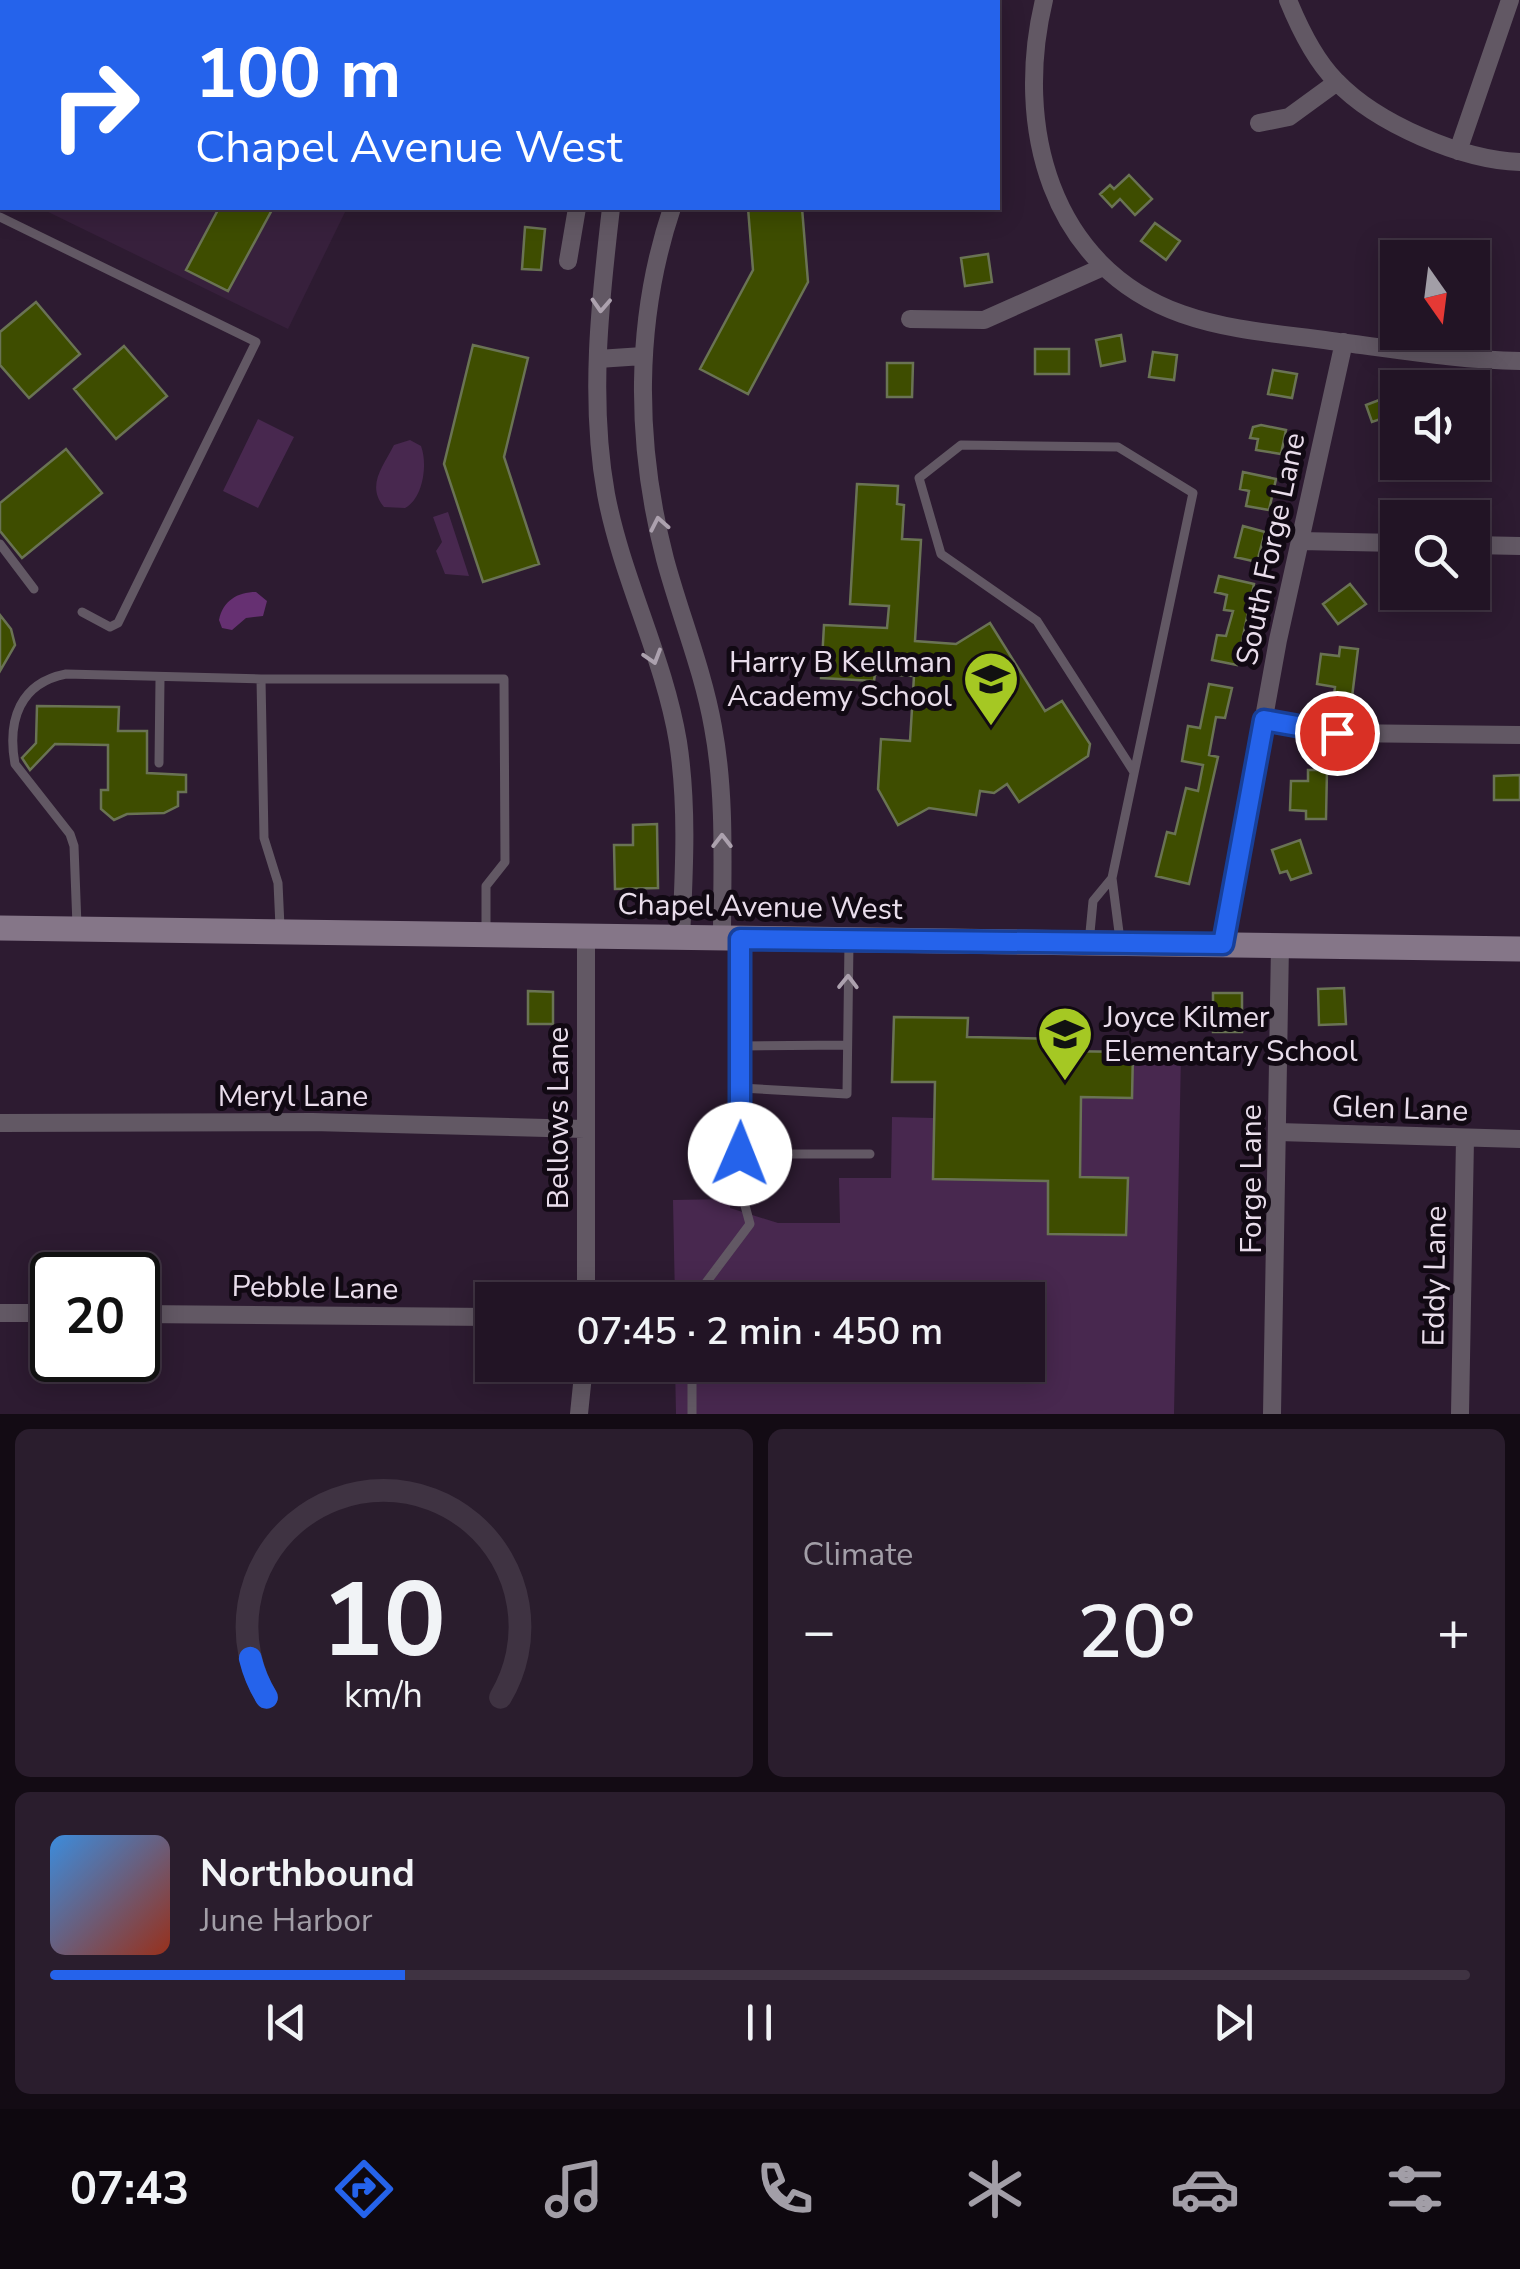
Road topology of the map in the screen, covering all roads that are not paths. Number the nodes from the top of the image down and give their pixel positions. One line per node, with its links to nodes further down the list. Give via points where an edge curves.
1 (1044, 0): 13 (street, via 1034,44 1036,138 1064,216)
2 (1288, 0): 4 (street)
3 (1510, 0): 6 (street)
4 (1336, 82): 5 (street, via 1289,117); 6 (street, via 1382,115)
5 (1259, 122)
6 (1458, 152): 7 (street)
7 (1520, 162)
8 (577, 210): 12 (street)
9 (611, 210): 17 (street, one-way to 17)
10 (671, 210): 16 (street, via 655,266)
11 (0, 217): 25 (lane, via 256,342 118,623 110,627)
12 (568, 261)
13 (1104, 267): 14 (street, via 984,320); 15 (street, via 1180,314)
14 (910, 319)
15 (1344, 342): 18 (street); 19 (street, South Forge Lane)
16 (643, 356): 17 (street); 39 (street, one-way to 16, via 713,724 661,538)
17 (598, 359): 38 (street, one-way to 38, via 598,430 616,540 678,740 685,840)
18 (1520, 361)
19 (1300, 540): 20 (street); 28 (street, South Forge Lane)
20 (1380, 542)
21 (0, 544): 24 (lane)
22 (1490, 545): 23 (street)
23 (1520, 546)
24 (34, 589)
25 (82, 612)
26 (160, 678): 27 (lane); 30 (lane); 34 (lane, via 66,674 43,679 21,701 15,764 74,846)
27 (261, 679): 35 (lane, via 264,838 278,882); 36 (lane, via 504,678 505,862 486,886)
28 (1264, 720): 29 (street, via 1337,733); 43 (street, South Forge Lane)
29 (1520, 735)
30 (159, 763)
31 (1134, 772): 31 (lane, via 1192,493 1118,447 961,445 919,478 941,554 1037,622); 32 (lane)
32 (1112, 878): 41 (lane, via 1092,901); 42 (lane)
33 (0, 928): 34 (main road, Chapel Avenue West)
34 (77, 929): 35 (main road, Chapel Avenue West)
35 (280, 933): 36 (main road, Chapel Avenue West)
36 (486, 936): 37 (main road, Chapel Avenue West)
37 (586, 937): 38 (main road, Chapel Avenue West); 50 (street, Bellows Lane)
38 (681, 938): 39 (main road, Chapel Avenue West)
39 (731, 939): 40 (main road, Chapel Avenue West); 47 (lane)
40 (849, 940): 41 (main road, Chapel Avenue West); 46 (lane, one-way to 40)
41 (1090, 943): 42 (main road, Chapel Avenue West)
42 (1121, 943): 43 (main road, Chapel Avenue West)
43 (1223, 944): 44 (main road, Chapel Avenue West)
44 (1280, 945): 45 (main road, Chapel Avenue West); 51 (street, Forge Lane)
45 (1520, 948)
46 (847, 1045): 47 (lane); 48 (lane, via 847,1094)
47 (740, 1046): 48 (lane)
48 (740, 1088): 54 (lane)
49 (0, 1123): 50 (street, Meryl Lane)
50 (585, 1129): 56 (street, Bellows Lane)
51 (1278, 1132): 52 (street, Glen Lane); 66 (street, Forge Lane)
52 (1465, 1139): 53 (street, Glen Lane); 67 (street, Eddy Lane)
53 (1520, 1140)
54 (740, 1154): 55 (lane); 57 (lane, via 740,1191 750,1224)
55 (870, 1154)
56 (586, 1282)
57 (706, 1282)
58 (30, 1313): 59 (street)
59 (0, 1314)
60 (160, 1314): 61 (street, Pebble Lane)
61 (475, 1317)
62 (582, 1382): 64 (street)
63 (692, 1382): 65 (lane)
64 (579, 1414)
65 (692, 1414)
66 (1272, 1414)
67 (1460, 1414)

